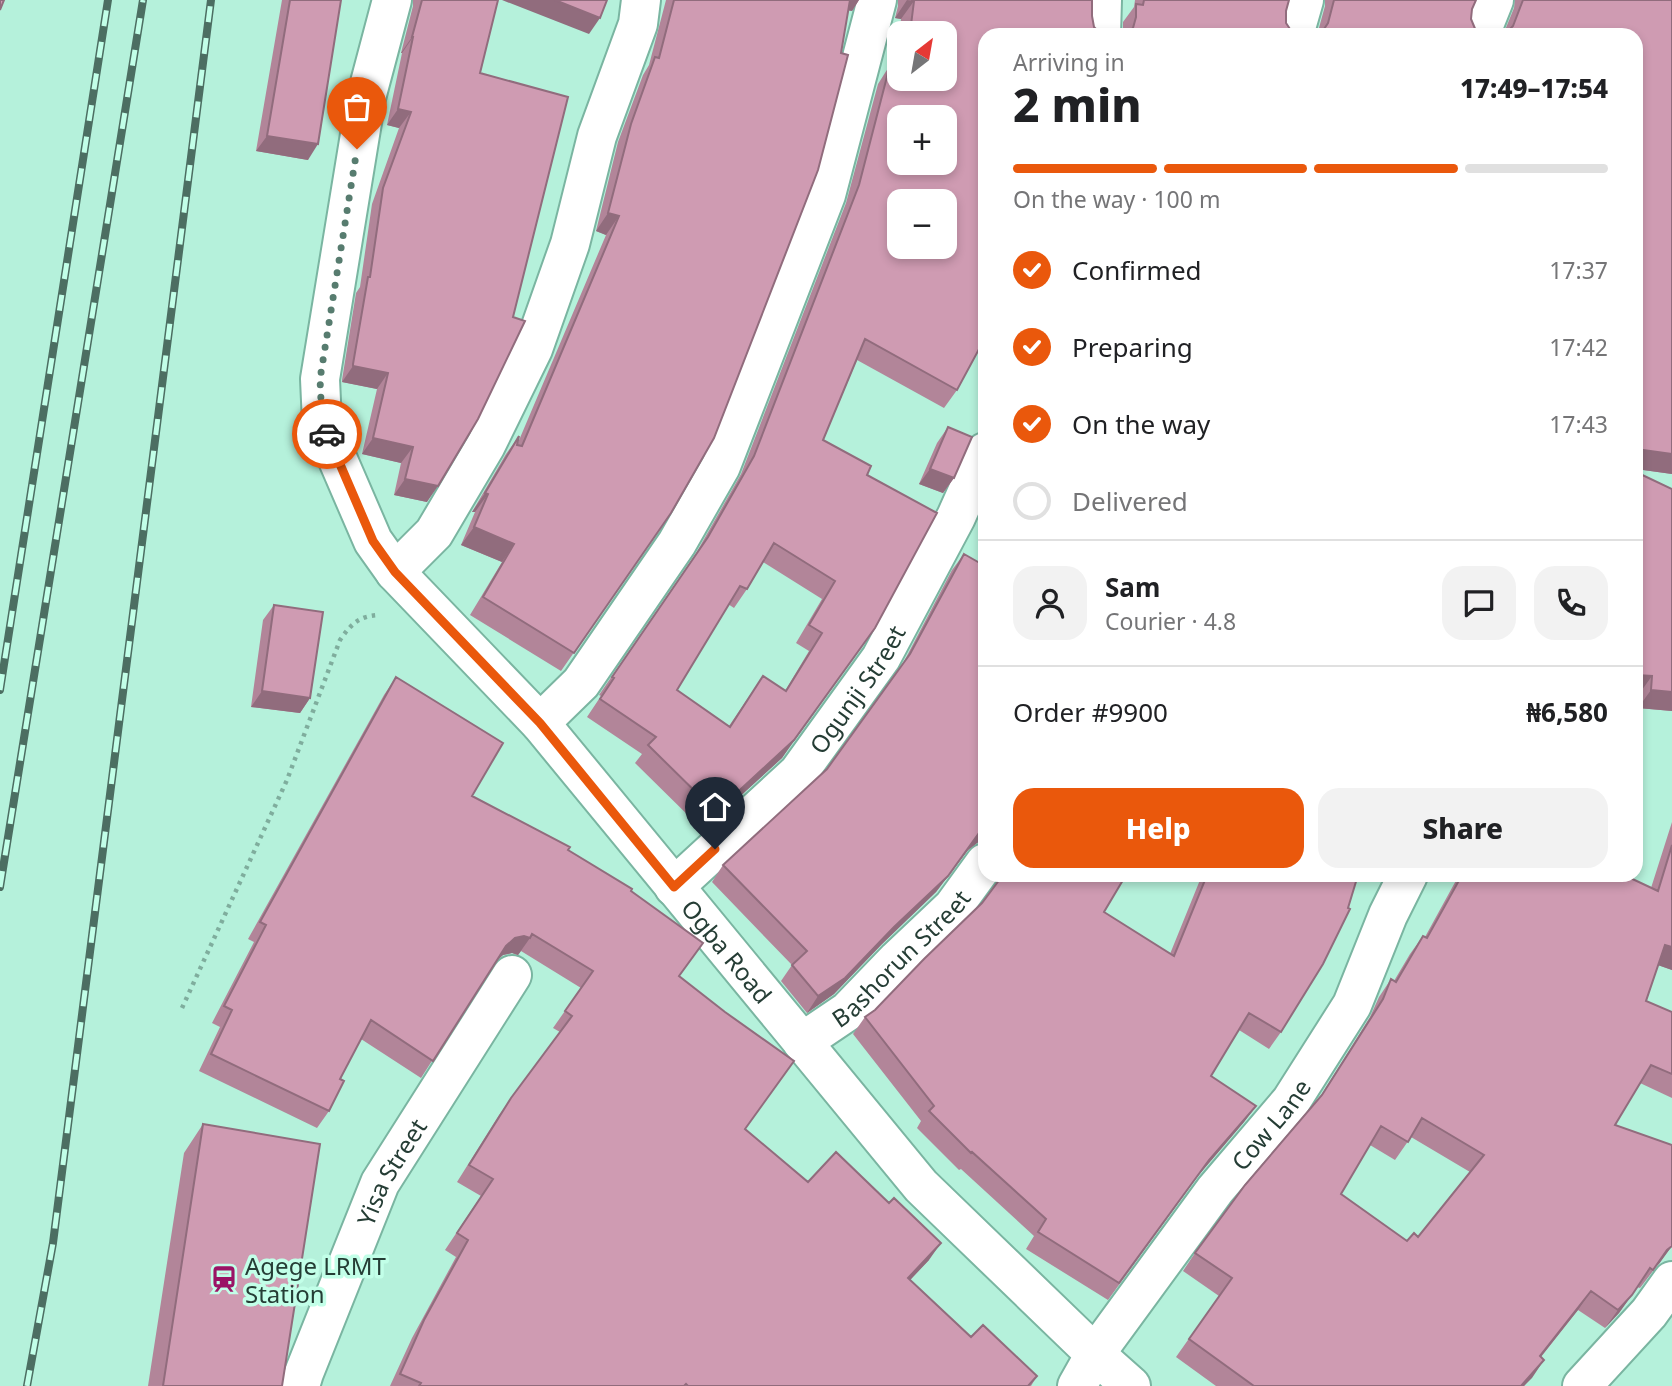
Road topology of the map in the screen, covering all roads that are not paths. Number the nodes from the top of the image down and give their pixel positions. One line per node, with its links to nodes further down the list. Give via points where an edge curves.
1 (392, 0): 11 (street, Ogba Road, via 366,98 320,379 322,423 373,541)
2 (642, 0): 11 (street, via 638,24 597,136 570,244 533,349 486,445 434,533)
3 (877, 0): 12 (street, via 826,195 721,466 677,543 581,683)
4 (1102, 0): 7 (street)
5 (1304, 0): 8 (street)
6 (1494, 0): 9 (street)
7 (1101, 28)
8 (1296, 28)
9 (1483, 28)
10 (978, 468): 15 (street, Ogunji Street, via 881,658 798,773)
11 (395, 572): 12 (street, Ogba Road)
12 (540, 723): 15 (street, Ogba Road)
13 (978, 873): 17 (street, Bashorun Street, via 953,907 848,1011)
14 (1404, 882): 19 (street, Cow Lane, via 1352,1005 1291,1101 1215,1190)
15 (674, 887): 17 (street, Ogba Road)
16 (512, 975): 20 (street, Yisa Street, via 380,1183)
17 (802, 1042): 19 (street, Ogba Road, via 921,1186)
18 (1672, 1281): 22 (street)
19 (1086, 1370): 21 (street, Ogba Road)
20 (300, 1386)
21 (1131, 1386)
22 (1583, 1386)

